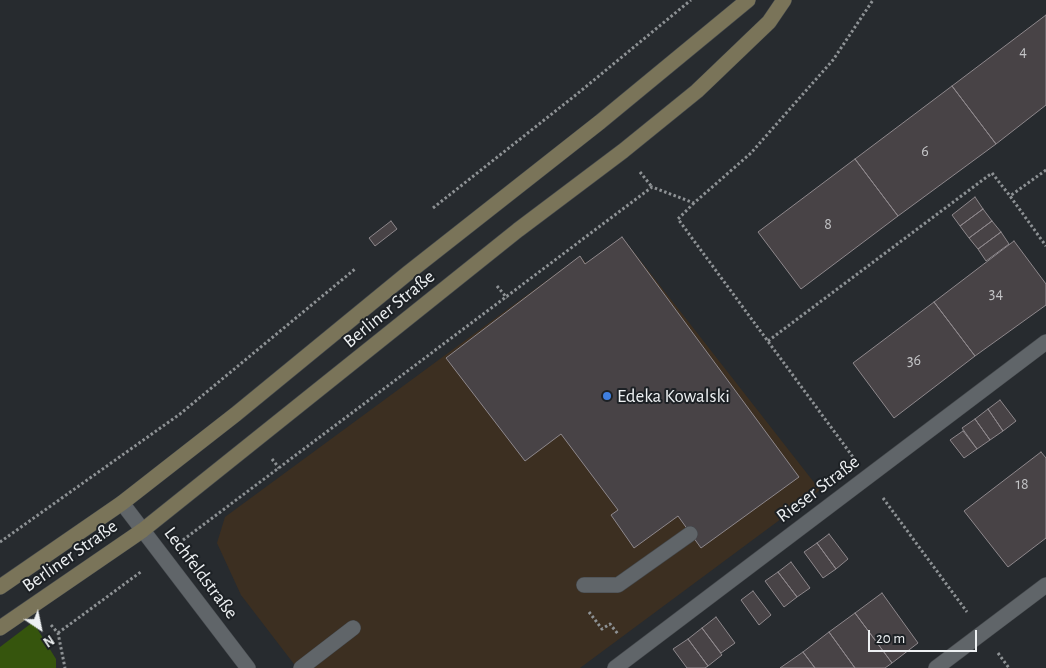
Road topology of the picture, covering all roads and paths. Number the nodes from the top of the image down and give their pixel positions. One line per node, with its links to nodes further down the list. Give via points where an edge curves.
1 (691, 0): 8 (path)
2 (748, 0): 16 (street, Berliner Straße)
3 (784, 0): 17 (street, Berliner Straße, via 770,22 697,91)
4 (873, 0): 7 (path, via 833,60 751,152)
5 (1046, 170): 6 (path)
6 (1010, 196): 9 (path); 13 (path, via 992,173)
7 (694, 203): 12 (path, via 652,187); 13 (path, via 678,219)
8 (433, 208)
9 (1046, 246)
10 (355, 269): 19 (path, via 180,414)
11 (497, 286): 12 (path)
12 (506, 298): 20 (path)
13 (768, 341): 15 (path)
14 (1046, 342): 15 (street, Rieser Straße)
15 (868, 477): 28 (path); 32 (street, Rieser Straße)
16 (122, 503): 17 (street, Lechfeldstraße); 23 (street, Berliner Straße)
17 (143, 530): 20 (street, Lechfeldstraße); 26 (street, Berliner Straße)
18 (690, 534): 21 (street, via 618,585)
19 (0, 542)
20 (162, 556): 29 (path, via 58,633); 30 (street, Lechfeldstraße)
21 (584, 585)
22 (1046, 585): 28 (street)
23 (0, 588)
24 (595, 620): 25 (path, via 602,629 610,624)
25 (613, 627)
26 (0, 628)
27 (353, 628): 31 (street)
28 (983, 633): 33 (street); 34 (path)
29 (65, 668)
30 (248, 668)
31 (301, 668)
32 (615, 668)
33 (936, 668)
34 (1009, 668)

